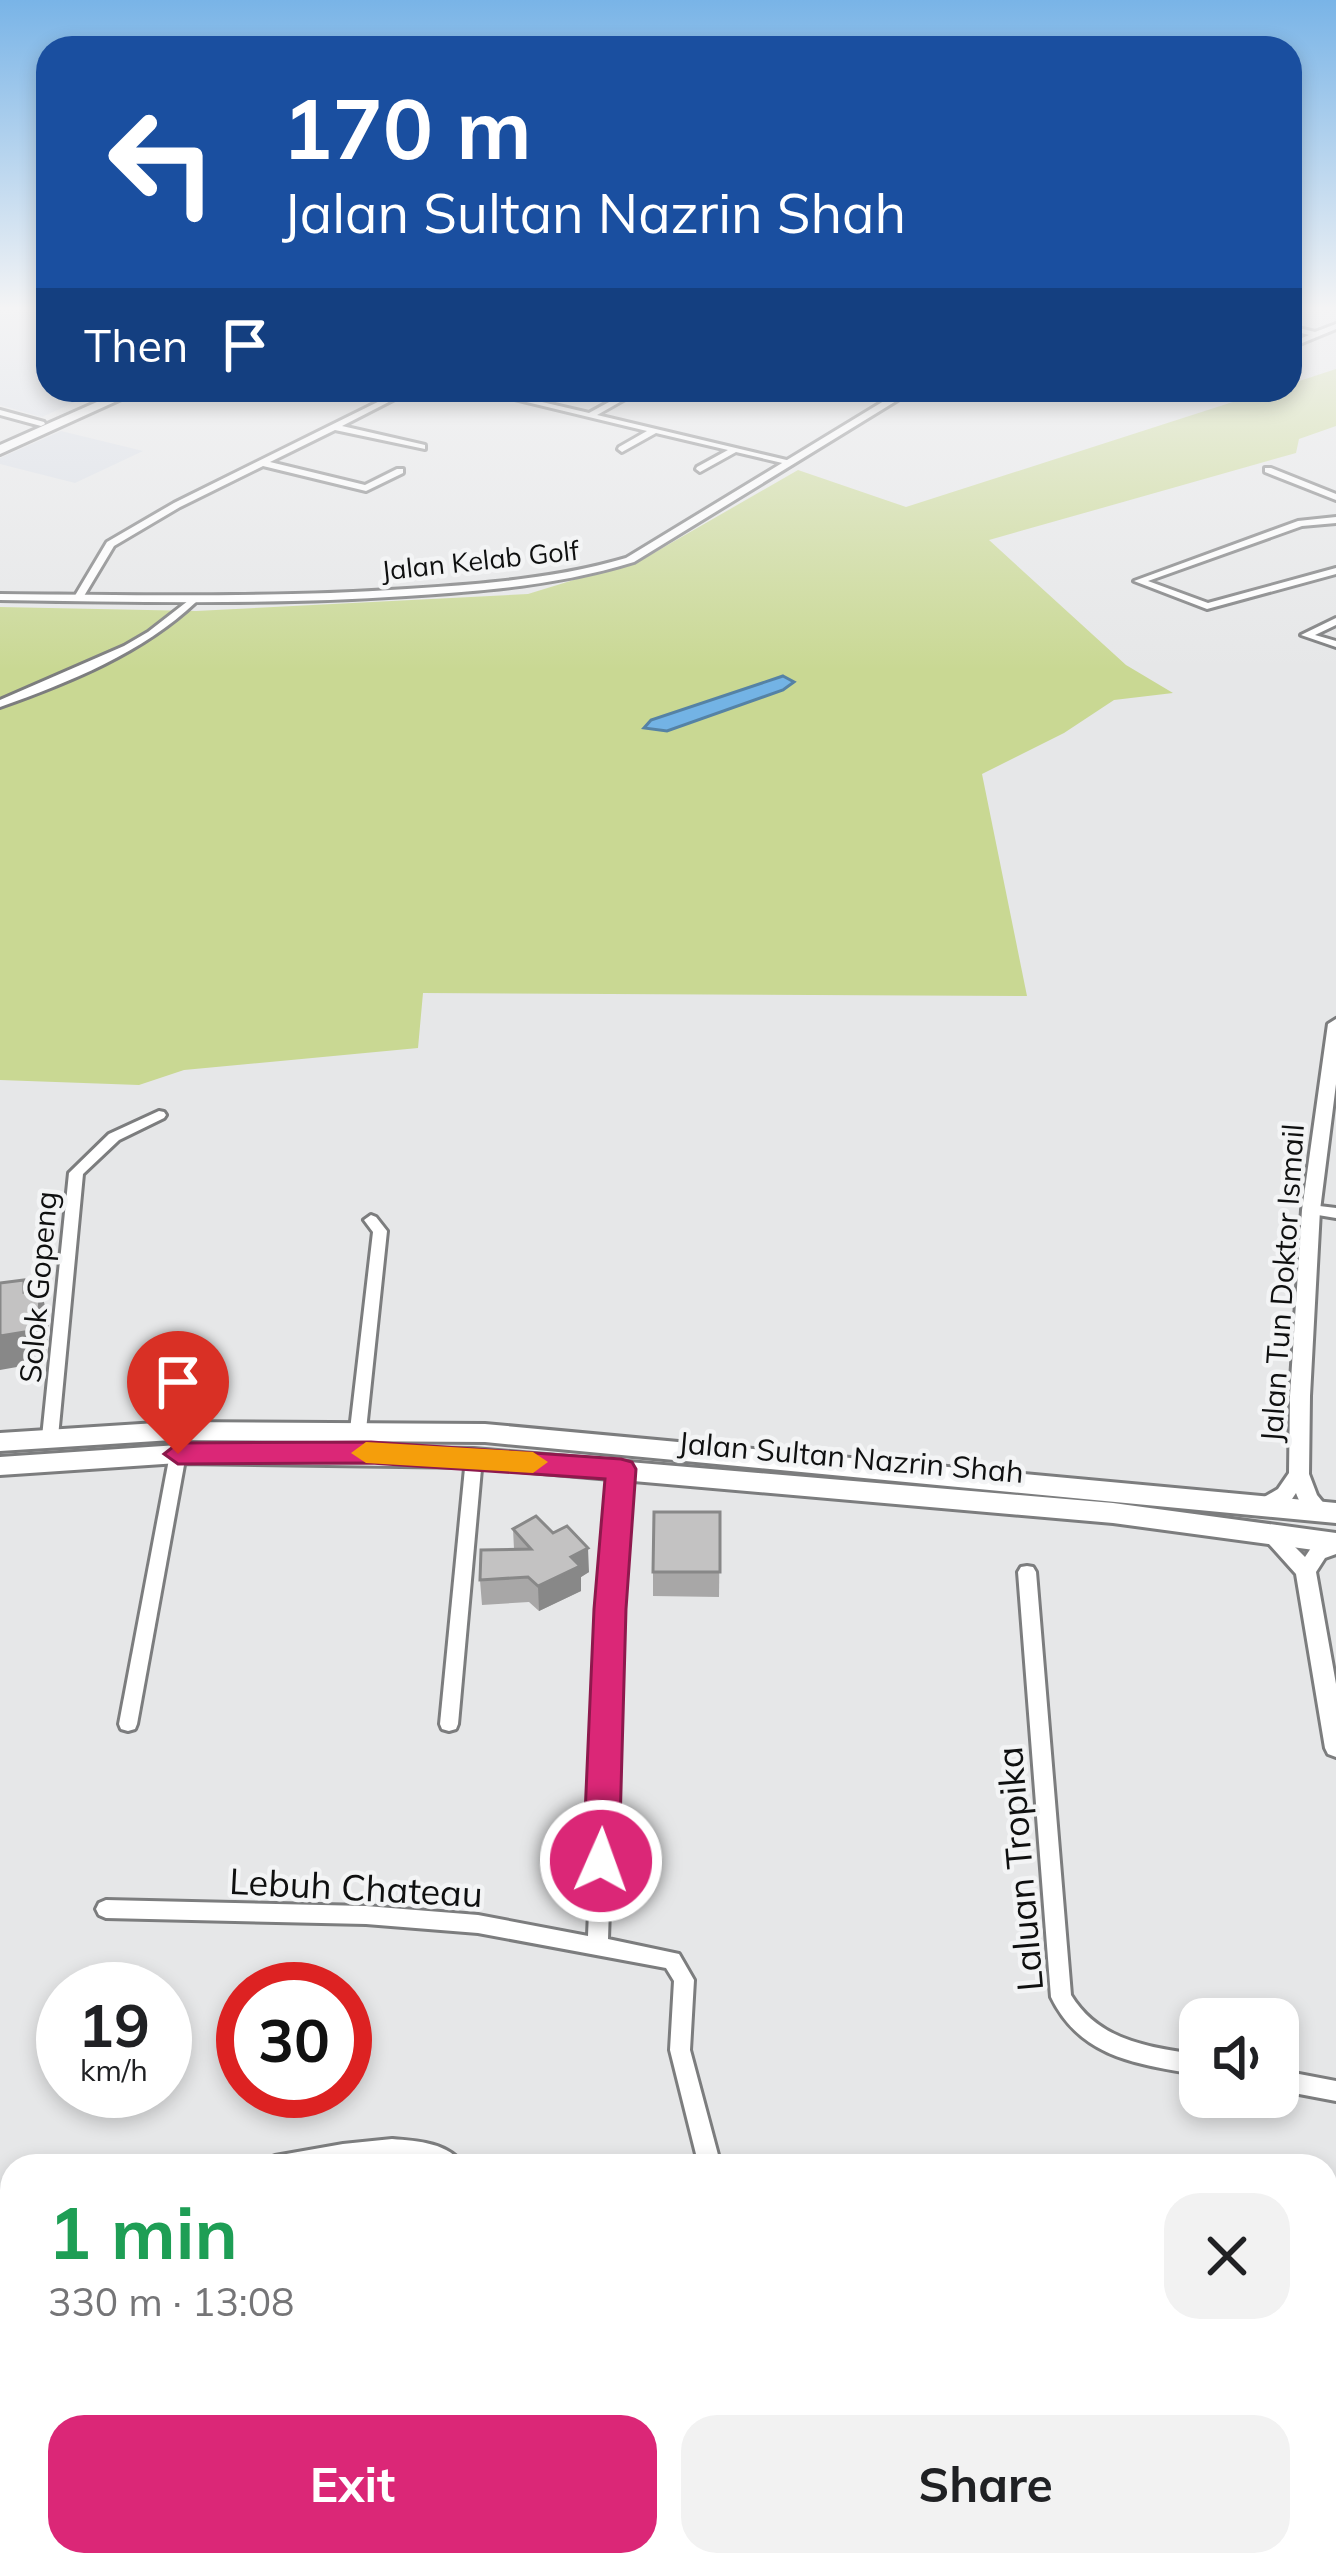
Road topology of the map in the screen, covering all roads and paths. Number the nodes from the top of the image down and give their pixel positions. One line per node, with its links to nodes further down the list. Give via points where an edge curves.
1 (31, 429): 8 (main road)
2 (41, 429): 8 (main road)
3 (331, 429): 13 (street)
4 (344, 429): 9 (street)
5 (651, 429): 7 (street)
6 (845, 429): 12 (street, Jalan Kelab Golf)
7 (655, 430): 10 (street); 11 (street)
8 (0, 446)
9 (422, 447)
10 (622, 449)
11 (735, 449): 12 (street); 14 (street)
12 (791, 462): 23 (street, Jalan Kelab Golf, via 630,560 591,573 339,598)
13 (262, 463): 16 (street, via 361,488); 21 (street, via 110,544)
14 (700, 469)
15 (1268, 470): 17 (street)
16 (400, 471)
17 (1336, 497)
18 (1336, 520): 19 (street, via 1301,523 1139,581 1207,606)
19 (1336, 572)
20 (0, 599): 21 (street, Jalan Kelab Golf)
21 (78, 599): 22 (street, Jalan Kelab Golf)
22 (177, 599): 23 (street, Jalan Kelab Golf); 26 (street, via 164,616)
23 (193, 600): 26 (street)
24 (1336, 621): 25 (street, via 1306,635)
25 (1336, 644)
26 (76, 670): 27 (street)
27 (0, 704)
28 (1336, 1024): 30 (street, Jalan Tun Doktor Ismail)
29 (159, 1115): 34 (street, Solok Gopeng, via 114,1137 76,1173)
30 (1311, 1210): 31 (street); 40 (street, Jalan Tun Doktor Ismail)
31 (1336, 1213)
32 (370, 1220): 33 (street, via 380,1231)
33 (358, 1430): 34 (main road, Jalan Sultan Nazrin Shah); 41 (main road, Jalan Sultan Nazrin Shah, via 564,1437)
34 (50, 1437): 35 (main road, Jalan Sultan Nazrin Shah)
35 (0, 1442)
36 (178, 1454): 37 (main road, Jalan Sultan Nazrin Shah); 38 (main road, Jalan Sultan Nazrin Shah); 47 (street)
37 (474, 1457): 39 (main road, Jalan Sultan Nazrin Shah); 48 (street)
38 (0, 1466)
39 (621, 1469): 43 (main road, Jalan Sultan Nazrin Shah); 51 (street)
40 (1299, 1474): 41 (street, Jalan Tun Doktor Ismail); 42 (street, Jalan Tun Doktor Ismail, via 1307,1499)
41 (1267, 1505): 42 (main road, Jalan Sultan Nazrin Shah)
42 (1328, 1512)
43 (1270, 1534): 44 (main road, Jalan Sultan Nazrin Shah); 45 (street)
44 (1336, 1544): 45 (street)
45 (1306, 1571): 49 (street)
46 (1028, 1572): 52 (street, Laluan Tropika, via 1061,1996 1069,2015 1110,2046)
47 (128, 1724)
48 (449, 1724)
49 (1336, 1748)
50 (106, 1910): 51 (street, Lebuh Chateau, via 367,1915)
51 (598, 1945): 57 (street, Lebuh Chateau, via 672,1960 684,1980 680,2050)
52 (1179, 2061)
53 (1299, 2084): 54 (street)
54 (1336, 2091)
55 (362, 2154): 56 (street, via 412,2147)
56 (439, 2154)
57 (707, 2154)

